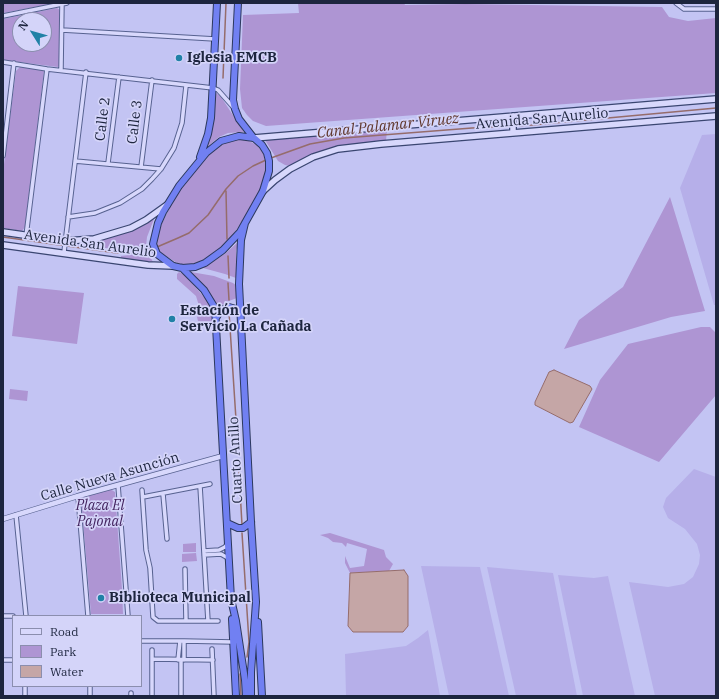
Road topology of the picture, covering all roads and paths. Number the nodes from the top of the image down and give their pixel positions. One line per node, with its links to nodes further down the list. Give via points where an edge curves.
1 (67, 3): 4 (street)
2 (217, 3): 9 (highway)
3 (238, 3): 20 (highway, via 233,92)
4 (62, 4): 7 (street); 8 (street)
5 (677, 4): 6 (street, via 684,9)
6 (716, 9)
7 (3, 16)
8 (62, 30): 9 (street); 13 (street)
9 (215, 39): 18 (highway)
10 (3, 62): 11 (street)
11 (14, 63): 12 (street); 25 (street)
12 (47, 69): 13 (street); 36 (street)
13 (61, 69): 14 (street)
14 (86, 72): 15 (street); 26 (street)
15 (119, 77): 16 (street); 28 (street, Calle 2)
16 (152, 80): 17 (street); 29 (street, Calle 3)
17 (186, 86): 18 (street); 30 (street, via 182,123 174,148)
18 (213, 88): 20 (street, via 218,90); 27 (highway, via 208,134)
19 (716, 99): 22 (main road, Avenida San Aurelio)
20 (235, 109): 24 (highway, via 242,124)
21 (716, 116): 23 (main road, Avenida San Aurelio)
22 (513, 118): 23 (main road); 24 (main road, Avenida San Aurelio)
23 (513, 131): 31 (main road, Avenida San Aurelio, via 338,149 313,157 290,169)
24 (253, 137): 27 (highway, via 239,136 221,141); 31 (highway, via 262,145 270,161)
25 (3, 156)
26 (75, 161): 28 (street); 33 (street)
27 (198, 163): 32 (highway)
28 (108, 164): 29 (street)
29 (141, 167): 30 (street)
30 (161, 169): 33 (street, via 142,188 120,203 95,213)
31 (263, 191): 34 (highway)
32 (167, 205): 37 (main road, Avenida San Aurelio, via 146,220 123,231 94,239); 40 (highway, via 158,223 153,247 157,254)
33 (68, 217): 37 (street)
34 (246, 222): 41 (highway, via 232,241 214,257 195,267); 42 (highway, Cuarto Anillo, via 240,240)
35 (3, 232): 36 (main road, Avenida San Aurelio)
36 (26, 236): 37 (main road, Avenida San Aurelio)
37 (65, 242): 39 (street)
38 (3, 245): 39 (main road, Avenida San Aurelio)
39 (64, 251): 40 (main road, Avenida San Aurelio, via 148,265)
40 (174, 266): 41 (highway)
41 (182, 268): 43 (highway, Cuarto Anillo, via 210,299 215,308)
42 (240, 316): 43 (highway, via 236,309 229,307 221,310); 54 (highway, Cuarto Anillo)
43 (216, 318): 44 (highway, Cuarto Anillo)
44 (223, 456): 46 (street, Calle Nueva Asunción); 55 (highway, Cuarto Anillo)
45 (210, 484): 47 (street)
46 (118, 485): 50 (street, Calle Nueva Asunción); 65 (street)
47 (200, 486): 49 (street); 58 (street)
48 (142, 490): 51 (street)
49 (163, 494): 51 (street); 56 (street)
50 (78, 496): 52 (street, Calle Nueva Asunción); 64 (street)
51 (143, 497): 66 (street, via 153,617 158,621)
52 (16, 515): 53 (street, Calle Nueva Asunción); 63 (street)
53 (3, 519)
54 (251, 522): 55 (highway, via 244,528); 62 (highway, Cuarto Anillo)
55 (227, 523): 57 (highway, Cuarto Anillo)
56 (167, 539)
57 (228, 543): 58 (street, via 219,550); 59 (highway, Cuarto Anillo)
58 (204, 553): 59 (street, via 221,554); 67 (street)
59 (229, 560): 61 (highway, Cuarto Anillo)
60 (185, 569): 66 (street)
61 (231, 599): 71 (highway); 81 (highway, Cuarto Anillo)
62 (256, 602): 82 (highway, Cuarto Anillo, via 251,672); 83 (highway)
63 (26, 615)
64 (88, 615)
65 (128, 615)
66 (186, 621): 67 (street)
67 (208, 621): 68 (street)
68 (218, 621)
69 (142, 641): 70 (street)
70 (182, 641): 71 (street); 75 (street)
71 (233, 642): 80 (highway)
72 (212, 649): 76 (street)
73 (152, 650): 74 (street)
74 (152, 659): 75 (street); 77 (street)
75 (181, 660): 76 (street); 78 (street)
76 (212, 660): 79 (street)
77 (152, 696)
78 (181, 696)
79 (214, 696)
80 (236, 696)
81 (246, 696)
82 (252, 696)
83 (262, 696)

